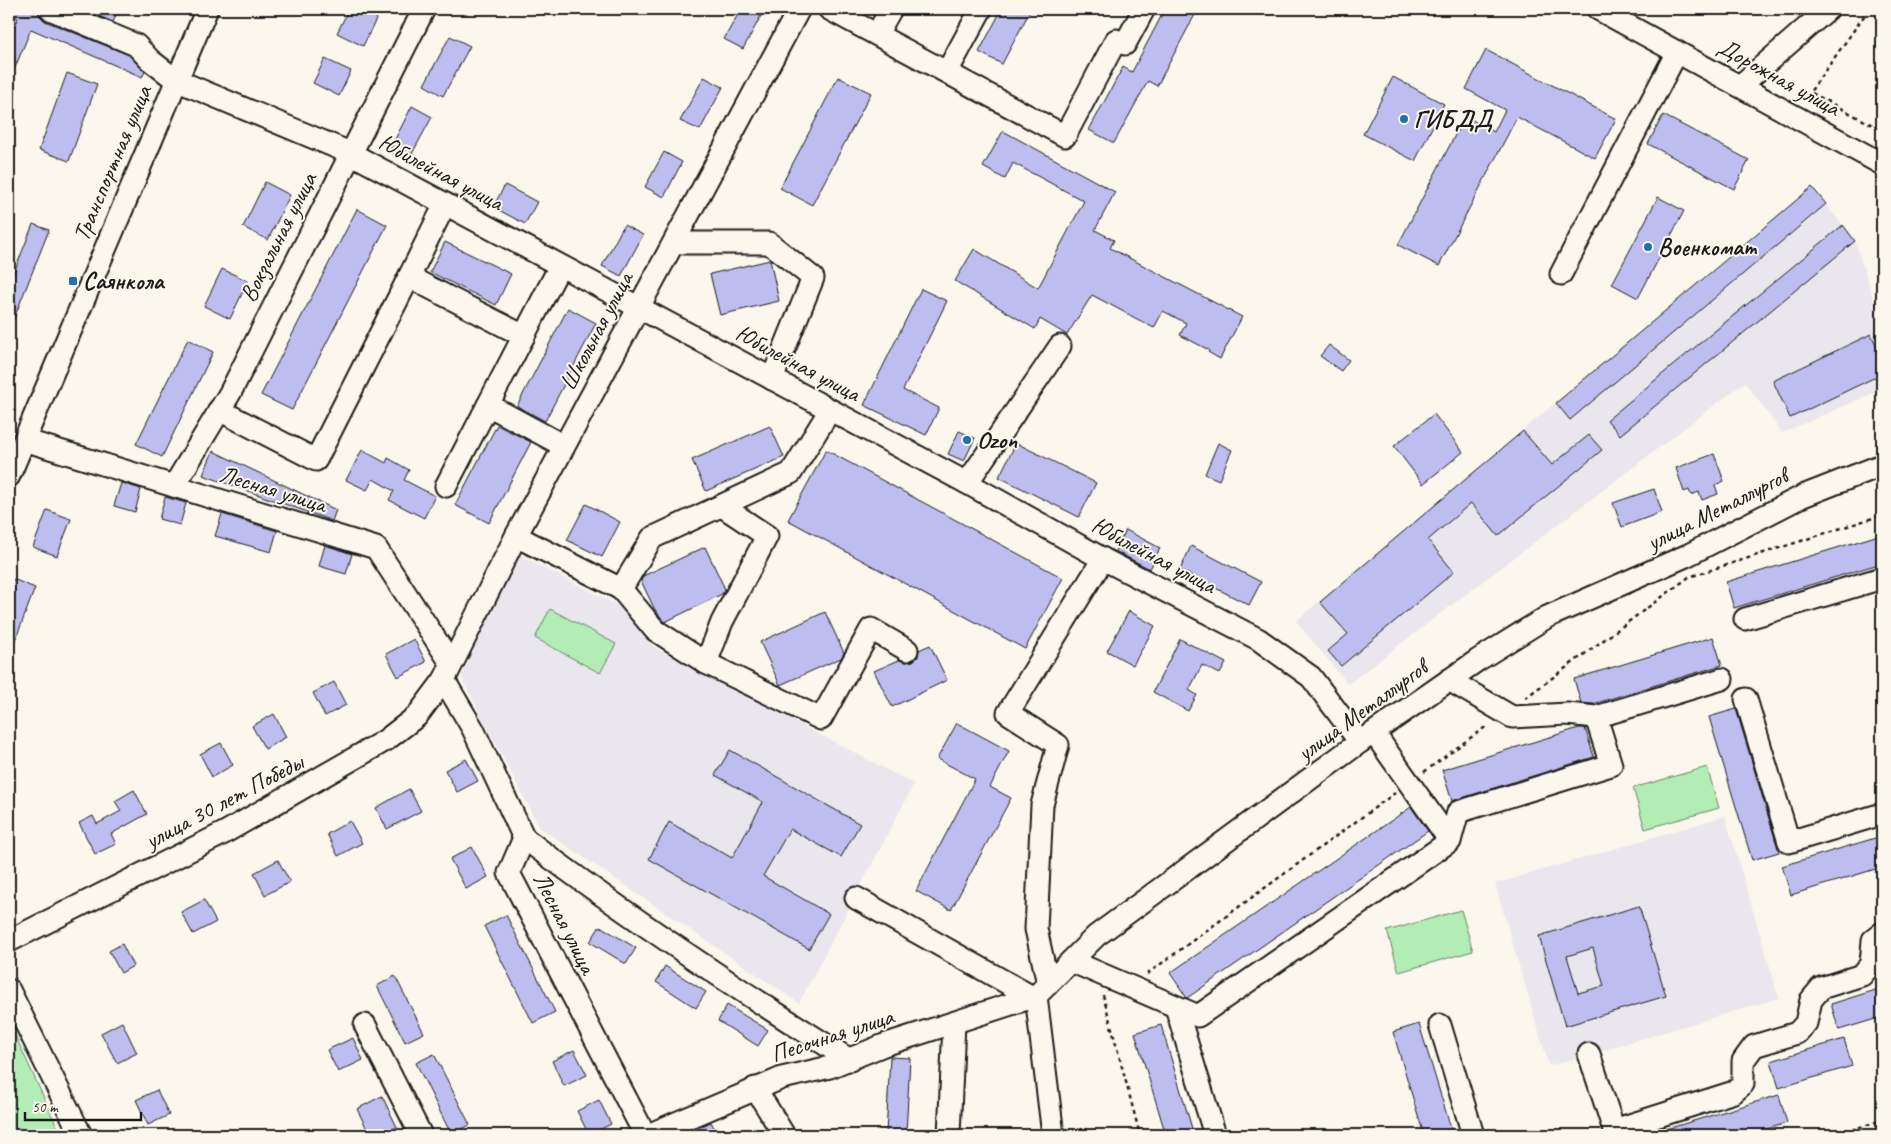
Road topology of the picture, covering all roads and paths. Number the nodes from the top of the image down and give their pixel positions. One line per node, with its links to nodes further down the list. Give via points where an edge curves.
1 (50, 9): 15 (street, Юбилейная улица, via 136,45)
2 (207, 9): 15 (street, Транспортная улица)
3 (424, 9): 18 (street, Вокзальная улица)
4 (799, 9): 21 (street, Школьная улица)
5 (829, 9): 12 (street)
6 (891, 9): 12 (street)
7 (981, 9): 14 (street)
8 (1144, 9): 14 (street, via 1125,44 1116,40 1065,136)
9 (1598, 9): 13 (street, Дорожная улица)
10 (1828, 9): 16 (street)
11 (1869, 9): 17 (path, via 1810,92)
12 (877, 34): 14 (street)
13 (1677, 52): 16 (street, Дорожная улица); 23 (street)
14 (947, 72)
15 (176, 80): 18 (street, Юбилейная улица); 32 (street, Транспортная улица)
16 (1740, 86): 19 (street, Дорожная улица)
17 (1882, 130)
18 (350, 153): 20 (street, Юбилейная улица); 30 (street, Вокзальная улица)
19 (1882, 164)
20 (445, 204): 22 (street, Юбилейная улица); 24 (street)
21 (674, 243): 25 (street, Школьная улица); 28 (street, via 770,242 813,278)
22 (560, 266): 25 (street, Юбилейная улица); 26 (street)
23 (1561, 274)
24 (409, 277): 26 (street); 30 (street, via 316,460)
25 (638, 308): 28 (street, Юбилейная улица); 33 (street, Школьная улица)
26 (524, 336): 29 (street)
27 (1060, 346): 36 (street)
28 (772, 379): 31 (street, Юбилейная улица)
29 (488, 405): 33 (street); 38 (street)
30 (219, 410): 37 (street, Вокзальная улица)
31 (830, 410): 36 (street, Юбилейная улица); 39 (street, via 792,473)
32 (24, 440): 35 (street, Транспортная улица); 37 (street, Лесная улица)
33 (564, 446): 40 (street, Школьная улица)
34 (1882, 465): 49 (street, улица Металлургов, via 1803,496 1688,555 1547,617)
35 (9, 476)
36 (967, 483): 41 (street, Юбилейная улица)
37 (174, 486): 47 (street, Лесная улица, via 376,548)
38 (446, 486)
39 (722, 506): 43 (street, via 652,538); 46 (street, via 767,536 722,622)
40 (516, 536): 43 (street); 47 (street, Школьная улица)
41 (1103, 559): 52 (street, Юбилейная улица, via 1258,639 1311,677); 62 (street, via 1008,713 1058,745 1042,805 1036,929)
42 (1882, 578): 44 (street)
43 (621, 589): 46 (street, via 655,630)
44 (1745, 620)
45 (907, 650): 46 (street, via 871,629 821,719)
46 (706, 663)
47 (447, 671): 54 (street, Лесная улица); 58 (street, улица 30 лет Победы, via 417,716 386,740 224,833)
48 (1722, 679): 51 (street)
49 (1449, 680): 51 (street, via 1512,717 1567,714); 52 (street, улица Металлургов)
50 (1746, 699): 53 (street, via 1789,842)
51 (1596, 717): 55 (street, via 1611,765 1458,812)
52 (1367, 737): 55 (street, Юбилейная улица); 59 (street, улица Металлургов, via 1096,936)
53 (1882, 814)
54 (524, 838): 68 (street, via 611,903 741,992); 74 (street, Лесная улица, via 509,873)
55 (1450, 841): 63 (street, via 1198,1016)
56 (856, 898): 62 (street)
57 (1882, 933): 71 (street, via 1873,940 1871,964 1862,975 1821,988 1811,1000 1806,1023 1797,1033 1754,1046 1743,1061 1742,1084 1734,1092)
58 (9, 942)
59 (1071, 961): 60 (street); 62 (street, улица Металлургов)
60 (1097, 972): 63 (street); 78 (path)
61 (9, 990): 72 (street)
62 (1039, 992): 64 (street, Песочная улица); 77 (street)
63 (1176, 1007): 79 (street)
64 (954, 1023): 68 (street, Песочная улица, via 884,1045); 76 (street)
65 (364, 1025): 73 (street)
66 (1440, 1025): 80 (street)
67 (1589, 1054): 71 (street)
68 (850, 1060): 69 (street, Песочная улица)
69 (755, 1088): 74 (street, Песочная улица); 75 (street)
70 (1882, 1120): 81 (path)
71 (1615, 1133)
72 (81, 1135)
73 (422, 1135)
74 (646, 1135)
75 (784, 1135)
76 (949, 1135)
77 (1053, 1135)
78 (1140, 1135)
79 (1215, 1135)
80 (1473, 1135)
81 (1836, 1135)

